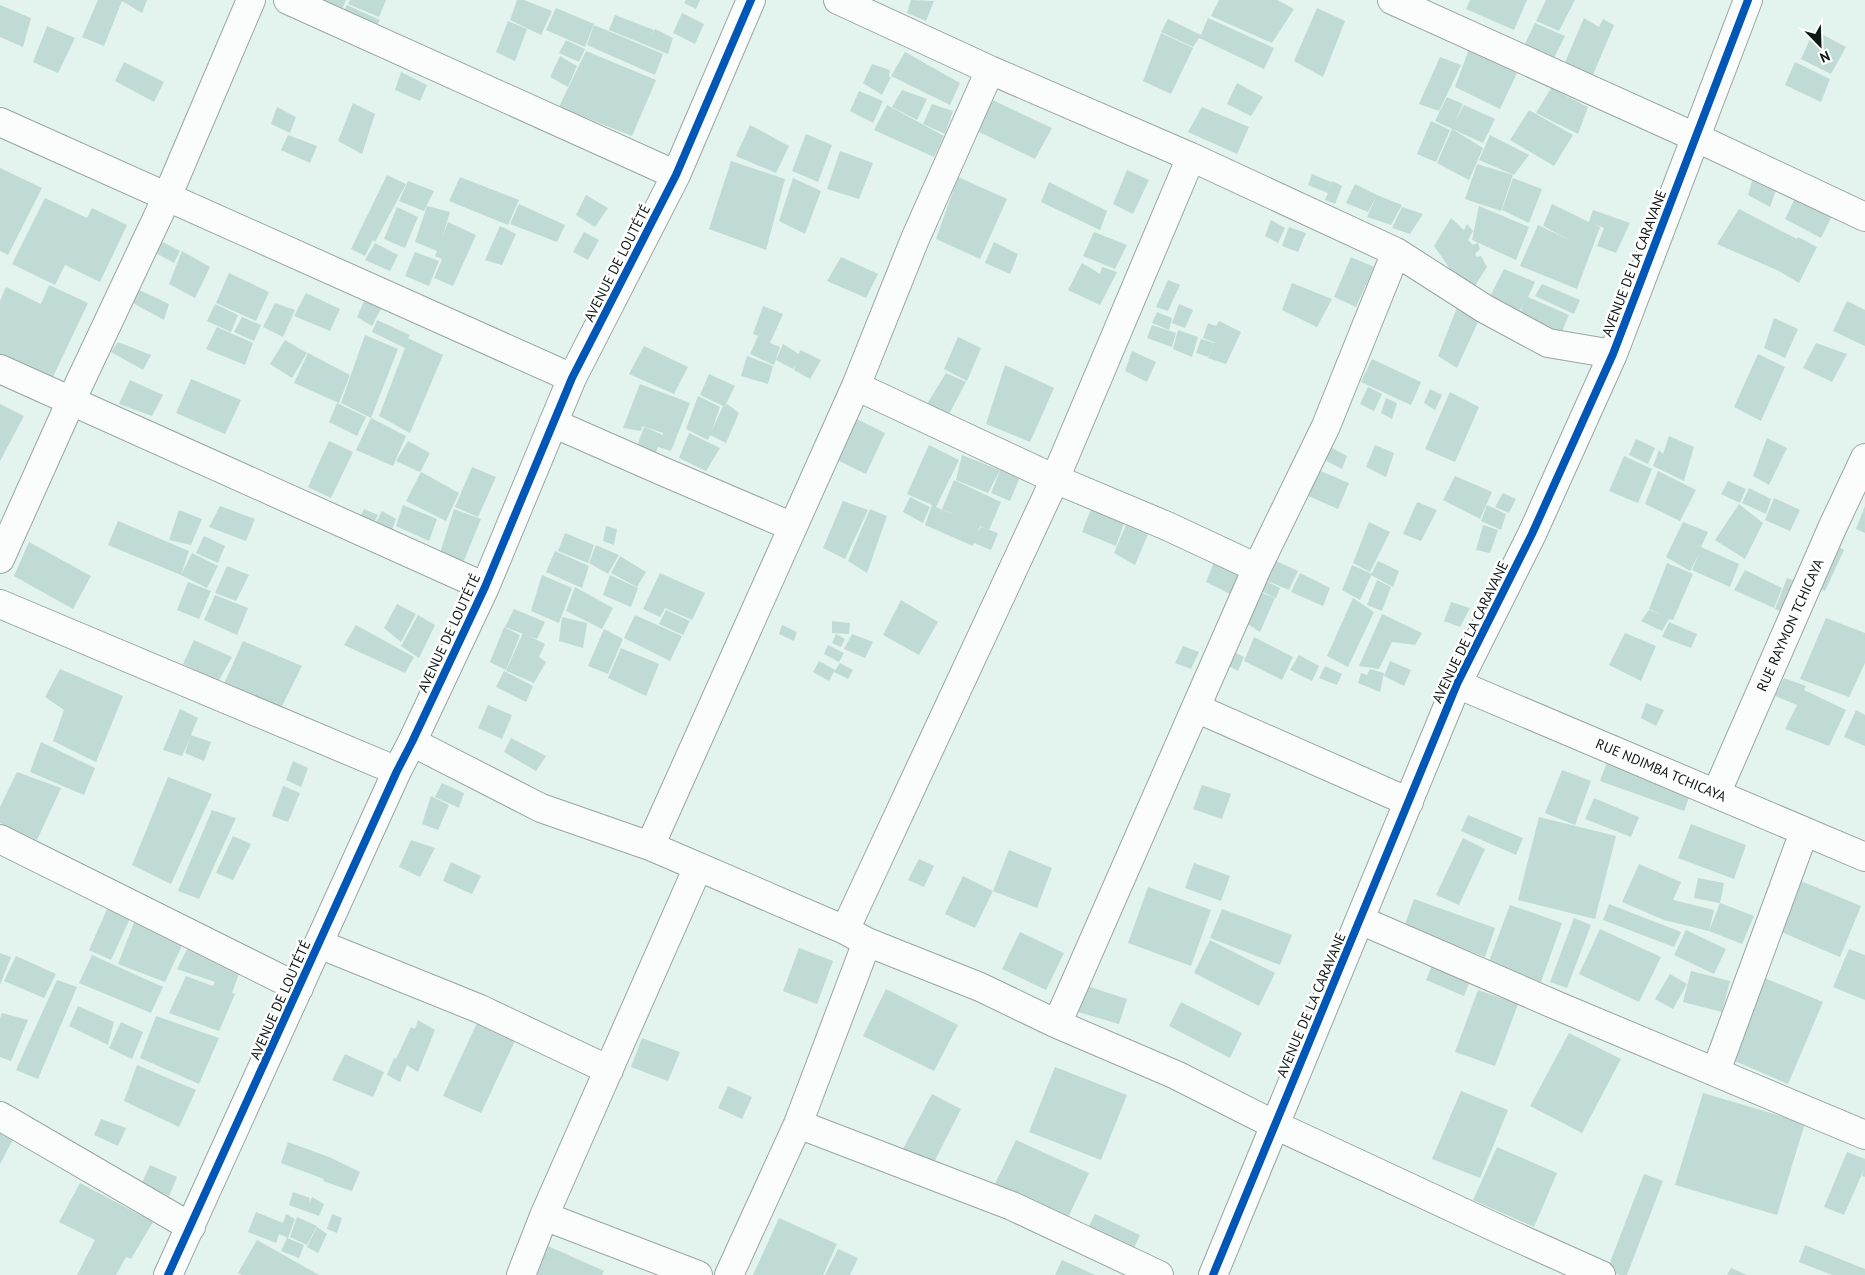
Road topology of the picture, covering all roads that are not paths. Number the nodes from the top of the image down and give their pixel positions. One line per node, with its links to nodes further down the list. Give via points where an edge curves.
1 (251, 0): 12 (street)
2 (288, 0): 11 (street)
3 (751, 0): 11 (street, AVENUE DE LOUTÉTÉ)
4 (838, 0): 7 (street)
5 (1392, 0): 9 (street)
6 (1748, 0): 9 (street, AVENUE DE LA CARAVANE)
7 (990, 70): 10 (street); 18 (street, via 915,239)
8 (0, 122): 12 (street)
9 (1695, 137): 13 (street); 15 (street, AVENUE DE LA CARAVANE)
10 (1191, 157): 14 (street); 22 (street)
11 (676, 175): 17 (street, AVENUE DE LOUTÉTÉ)
12 (167, 197): 17 (street); 19 (street)
13 (1865, 217)
14 (1396, 252): 15 (street, via 1485,309 1548,343); 25 (street, via 1326,426)
15 (1613, 354): 28 (street, AVENUE DE LA CARAVANE, via 1532,534)
16 (0, 369): 19 (street)
17 (572, 378): 20 (street, AVENUE DE LOUTÉTÉ)
18 (856, 386): 22 (street); 23 (street)
19 (71, 401): 24 (street); 26 (street)
20 (553, 423): 23 (street); 26 (street, AVENUE DE LOUTÉTÉ)
21 (1865, 458): 32 (street, RUE RAYMON TCHICAYA)
22 (1055, 480): 25 (street, via 1167,526); 40 (street)
23 (793, 527): 36 (street)
24 (0, 559)
25 (1257, 568): 29 (street)
26 (485, 587): 30 (street, AVENUE DE LOUTÉTÉ)
27 (0, 604): 31 (street)
28 (1457, 684): 32 (street, RUE NDIMBA TCHICAYA); 33 (street, AVENUE DE LA CARAVANE)
29 (1196, 708): 33 (street); 43 (street)
30 (412, 742): 31 (street, AVENUE DE LOUTÉTÉ); 36 (street, via 540,808)
31 (397, 770): 41 (street, AVENUE DE LOUTÉTÉ)
32 (1716, 794): 34 (street, RUE NDIMBA TCHICAYA)
33 (1409, 802): 39 (street, AVENUE DE LA CARAVANE)
34 (1804, 832): 37 (street, RUE NDIMBA TCHICAYA); 45 (street)
35 (0, 839): 42 (street)
36 (650, 846): 38 (street)
37 (1865, 857)
38 (698, 867): 40 (street); 44 (street)
39 (1360, 920): 45 (street); 48 (street, AVENUE DE LA CARAVANE)
40 (856, 936): 43 (street); 47 (street)
41 (319, 944): 42 (street, AVENUE DE LOUTÉTÉ); 44 (street, via 480,1009)
42 (299, 988): 51 (street, AVENUE DE LOUTÉTÉ)
43 (1057, 1024): 48 (street, via 1176,1075)
44 (609, 1070): 50 (street)
45 (1716, 1071): 49 (street)
46 (0, 1116): 51 (street)
47 (798, 1124): 55 (street); 56 (street, via 1012,1206)
48 (1275, 1125): 57 (street, AVENUE DE LA CARAVANE); 58 (street)
49 (1865, 1135)
50 (544, 1216): 53 (street); 54 (street)
51 (191, 1226): 52 (street, AVENUE DE LOUTÉTÉ)
52 (168, 1275)
53 (521, 1275)
54 (698, 1275)
55 (729, 1275)
56 (1159, 1275)
57 (1213, 1275)
58 (1601, 1275)

